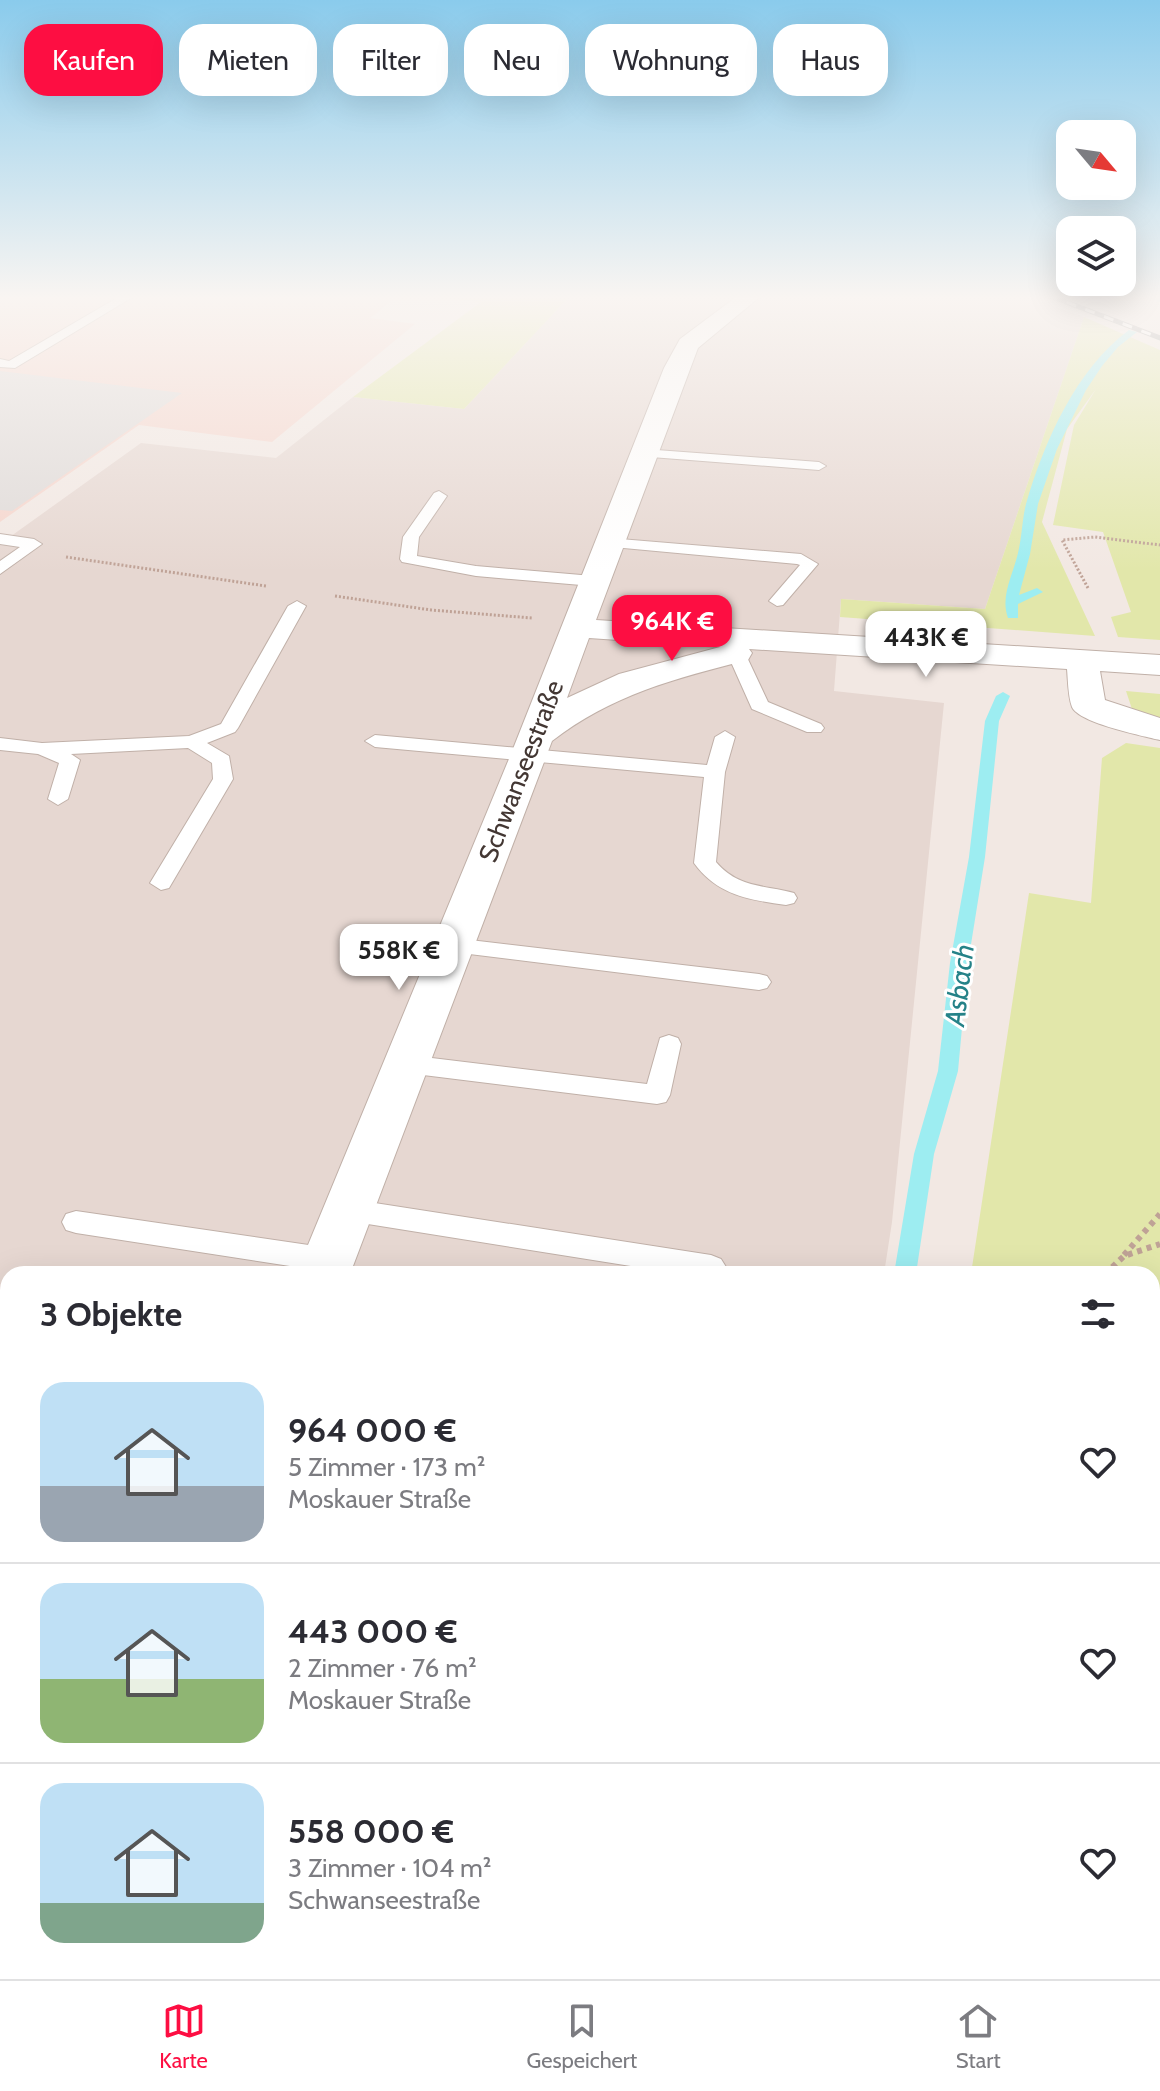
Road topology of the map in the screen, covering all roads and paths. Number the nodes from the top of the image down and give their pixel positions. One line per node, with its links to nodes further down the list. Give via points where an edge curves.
1 (668, 387): 2 (street, Schwanseestraße)
2 (643, 453): 3 (lane); 6 (street, Schwanseestraße)
3 (819, 466)
4 (439, 496): 11 (lane, via 411,537 408,559 476,571)
5 (0, 539): 8 (lane, via 34,544)
6 (608, 543): 11 (street, Schwanseestraße); 15 (lane, via 801,559 810,564)
7 (1160, 545): 13 (path, via 1095,537 1062,540)
8 (25, 550): 10 (lane); 12 (path)
9 (461, 555): 11 (lane)
10 (0, 569)
11 (595, 576): 17 (street, Schwanseestraße)
12 (269, 586)
13 (1088, 588)
14 (327, 595): 17 (path, via 539,619 536,625)
15 (777, 601)
16 (297, 606): 26 (lane, via 228,728)
17 (575, 628): 18 (street); 28 (street, Schwanseestraße)
18 (773, 642): 19 (street); 20 (street)
19 (736, 653): 22 (lane, via 759,705); 28 (street, via 620,684 565,712)
20 (1082, 660): 21 (street); 23 (street, via 1089,706)
21 (1160, 665)
22 (814, 728)
23 (1160, 729)
24 (725, 737): 30 (lane)
25 (375, 741): 28 (lane)
26 (192, 742): 29 (lane); 32 (lane, via 222,760 223,779)
27 (0, 744): 29 (lane)
28 (533, 745): 30 (lane); 34 (street, Schwanseestraße)
29 (42, 749): 31 (lane, via 70,760)
30 (715, 772): 33 (lane, via 705,863 719,882)
31 (58, 799)
32 (161, 883)
33 (786, 898)
34 (453, 946): 35 (lane); 37 (street, Schwanseestraße)
35 (759, 982)
36 (669, 1044): 37 (lane, via 657,1095)
37 (407, 1064): 38 (street, Schwanseestraße)
38 (349, 1210): 44 (street, Schwanseestraße); 45 (lane)
39 (1160, 1214): 42 (path)
40 (76, 1222): 43 (lane)
41 (1160, 1244): 42 (path)
42 (1124, 1256): 46 (path)
43 (320, 1266)
44 (326, 1266)
45 (705, 1266)
46 (1113, 1266)

